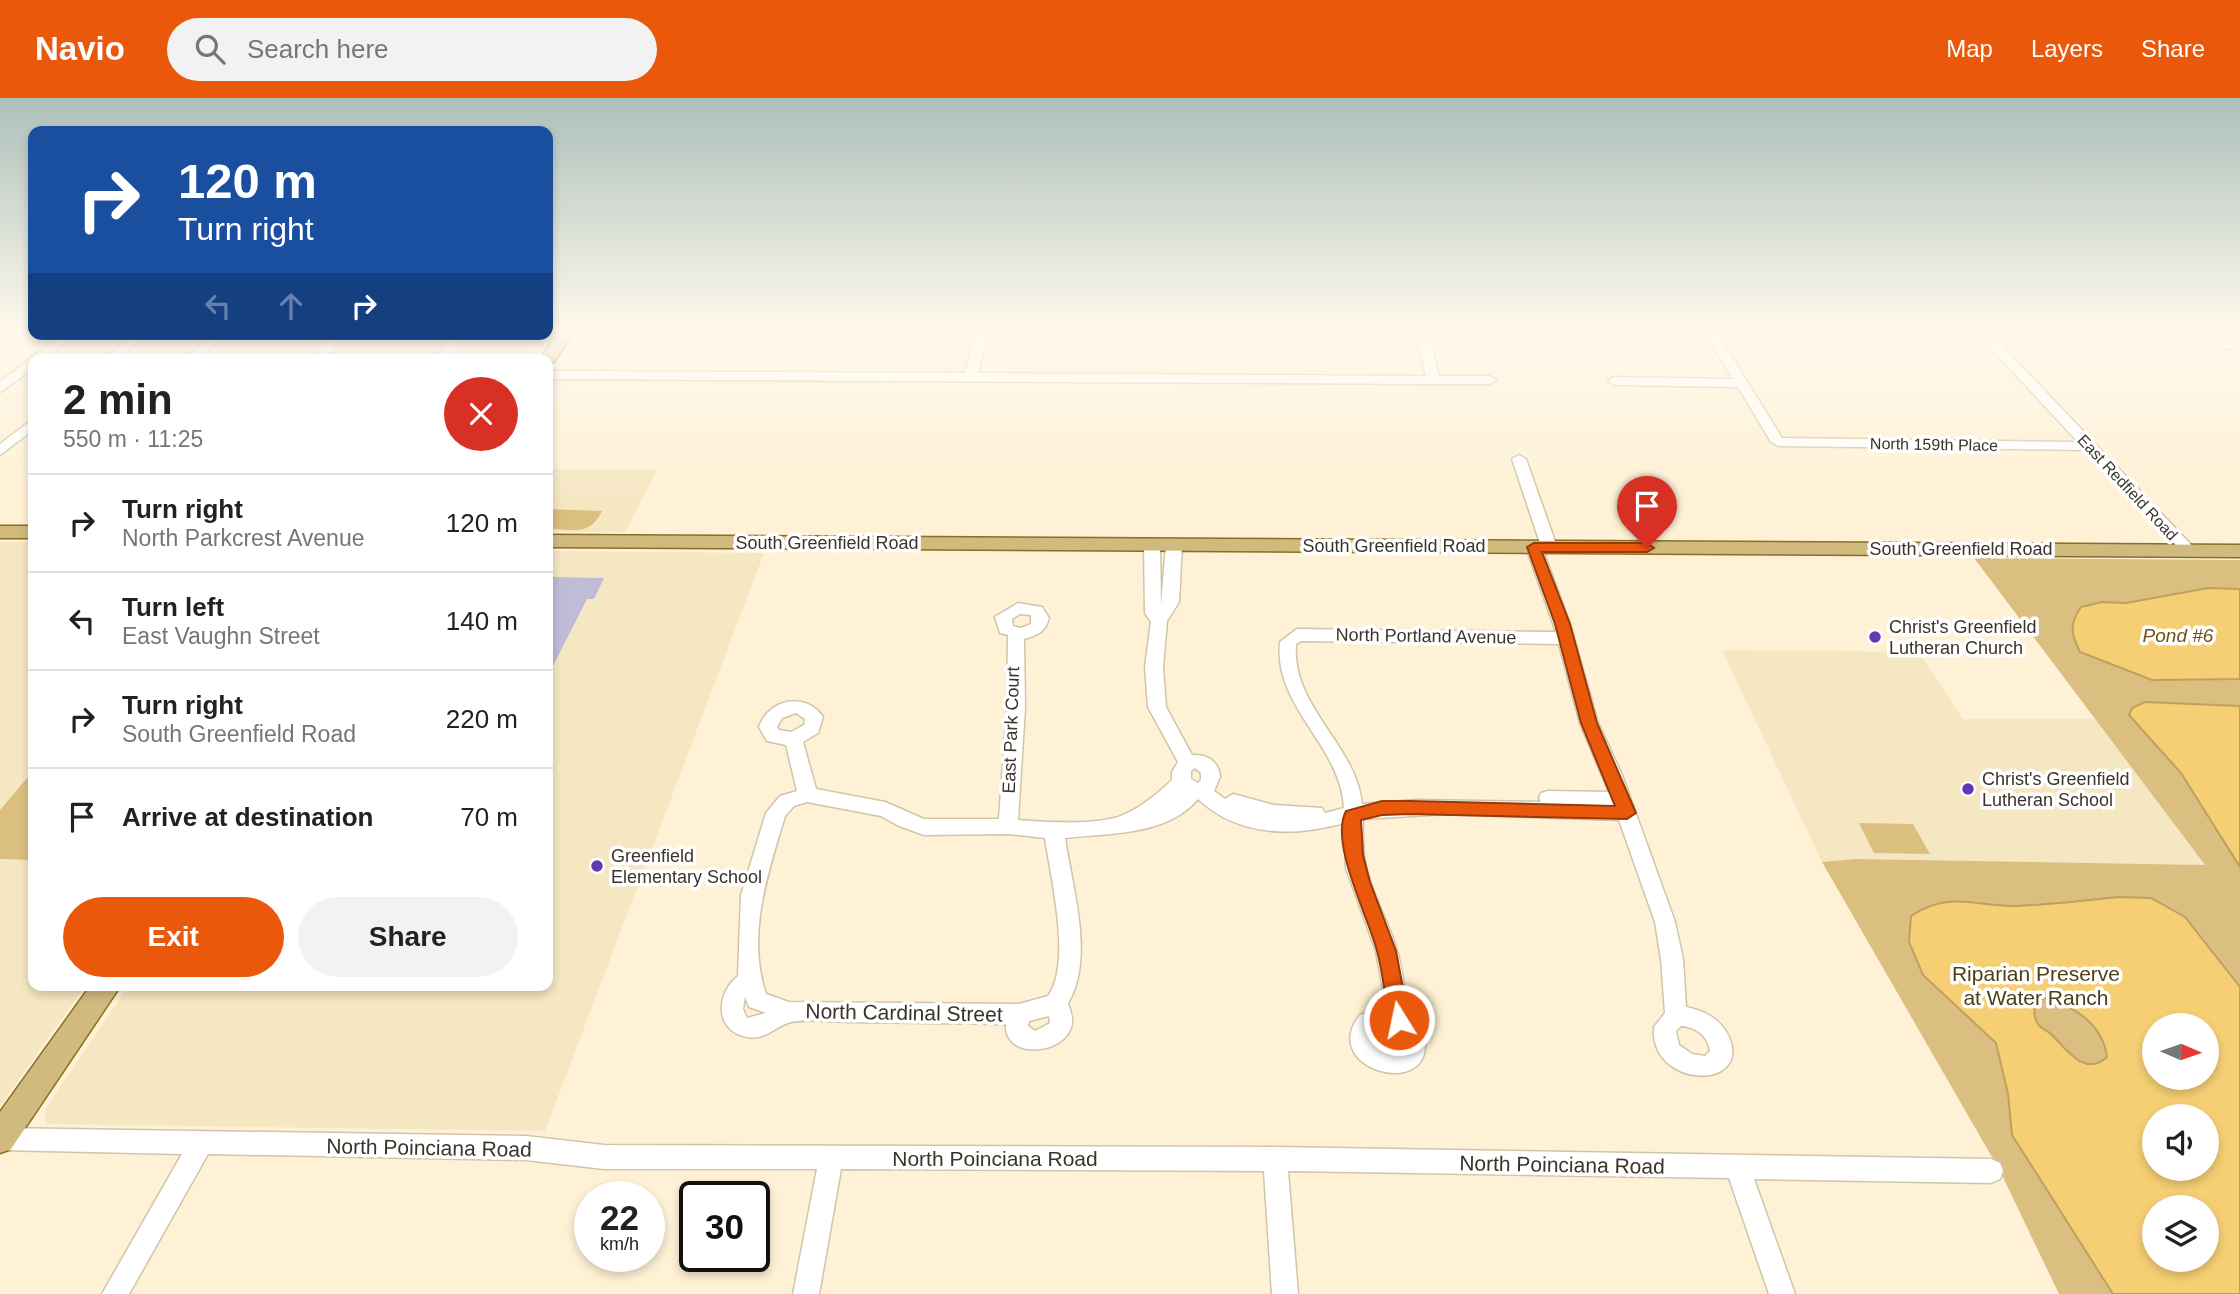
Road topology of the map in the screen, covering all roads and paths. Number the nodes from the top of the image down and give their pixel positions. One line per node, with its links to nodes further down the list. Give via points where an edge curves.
1 (1744, 387): 4 (street, North 159th Place, via 1778,442)
2 (2034, 387): 4 (street, East Redfield Road)
3 (28, 427): 5 (street)
4 (2090, 446): 13 (street, East Redfield Road)
5 (0, 451)
6 (1519, 459): 12 (street)
7 (0, 532): 8 (main road)
8 (28, 532)
9 (553, 541): 10 (main road, South Greenfield Road)
10 (1152, 545): 11 (main road, South Greenfield Road); 15 (street)
11 (1174, 545): 12 (main road, South Greenfield Road); 16 (street)
12 (1541, 547): 13 (main road, South Greenfield Road); 19 (street)
13 (2189, 551): 14 (main road, South Greenfield Road)
14 (2240, 551)
15 (1153, 583): 16 (street); 17 (street, via 1153,613)
16 (1172, 584): 17 (street, via 1171,602)
17 (1159, 621): 21 (street, via 1154,667 1157,707)
18 (1016, 633): 25 (street, East Park Court)
19 (1566, 638): 23 (street, via 1589,723); 24 (street, North Portland Avenue, via 1297,635 1288,642 1289,669 1300,699 1346,773)
20 (793, 739): 22 (street, via 805,778)
21 (1195, 781): 24 (street, via 1209,799 1236,814 1275,825 1304,826); 26 (street, via 1124,824)
22 (797, 798): 25 (street, via 885,808 924,827); 27 (street, via 776,813 751,895 748,973)
23 (1624, 806): 24 (street); 32 (street, via 1665,922)
24 (1353, 809): 33 (street, via 1354,855 1387,951)
25 (1008, 826): 26 (street)
26 (1054, 831): 29 (street, via 1072,959 1066,987)
27 (754, 990): 30 (street, North Cardinal Street); 30 (street, North Cardinal Street, via 737,990 731,1005 739,1024 750,1029)
28 (103, 991): 34 (main road)
29 (1056, 1003): 31 (street, North Cardinal Street); 31 (street, North Cardinal Street, via 1062,1022 1051,1037 1037,1042 1024,1038 1016,1028)
30 (789, 1012): 31 (street, North Cardinal Street)
31 (1018, 1014)
32 (1675, 1017)
33 (1399, 1020)
34 (0, 1139): 35 (street, North Poinciana Road)
35 (201, 1143): 37 (street, North Poinciana Road, via 526,1148 604,1157); 40 (street)
36 (1275, 1159): 37 (street, North Poinciana Road); 38 (street, North Poinciana Road); 42 (street)
37 (831, 1160): 41 (street)
38 (1738, 1169): 39 (street, North Poinciana Road); 43 (street)
39 (1991, 1171)
40 (115, 1294)
41 (806, 1294)
42 (1285, 1294)
43 (1782, 1294)

